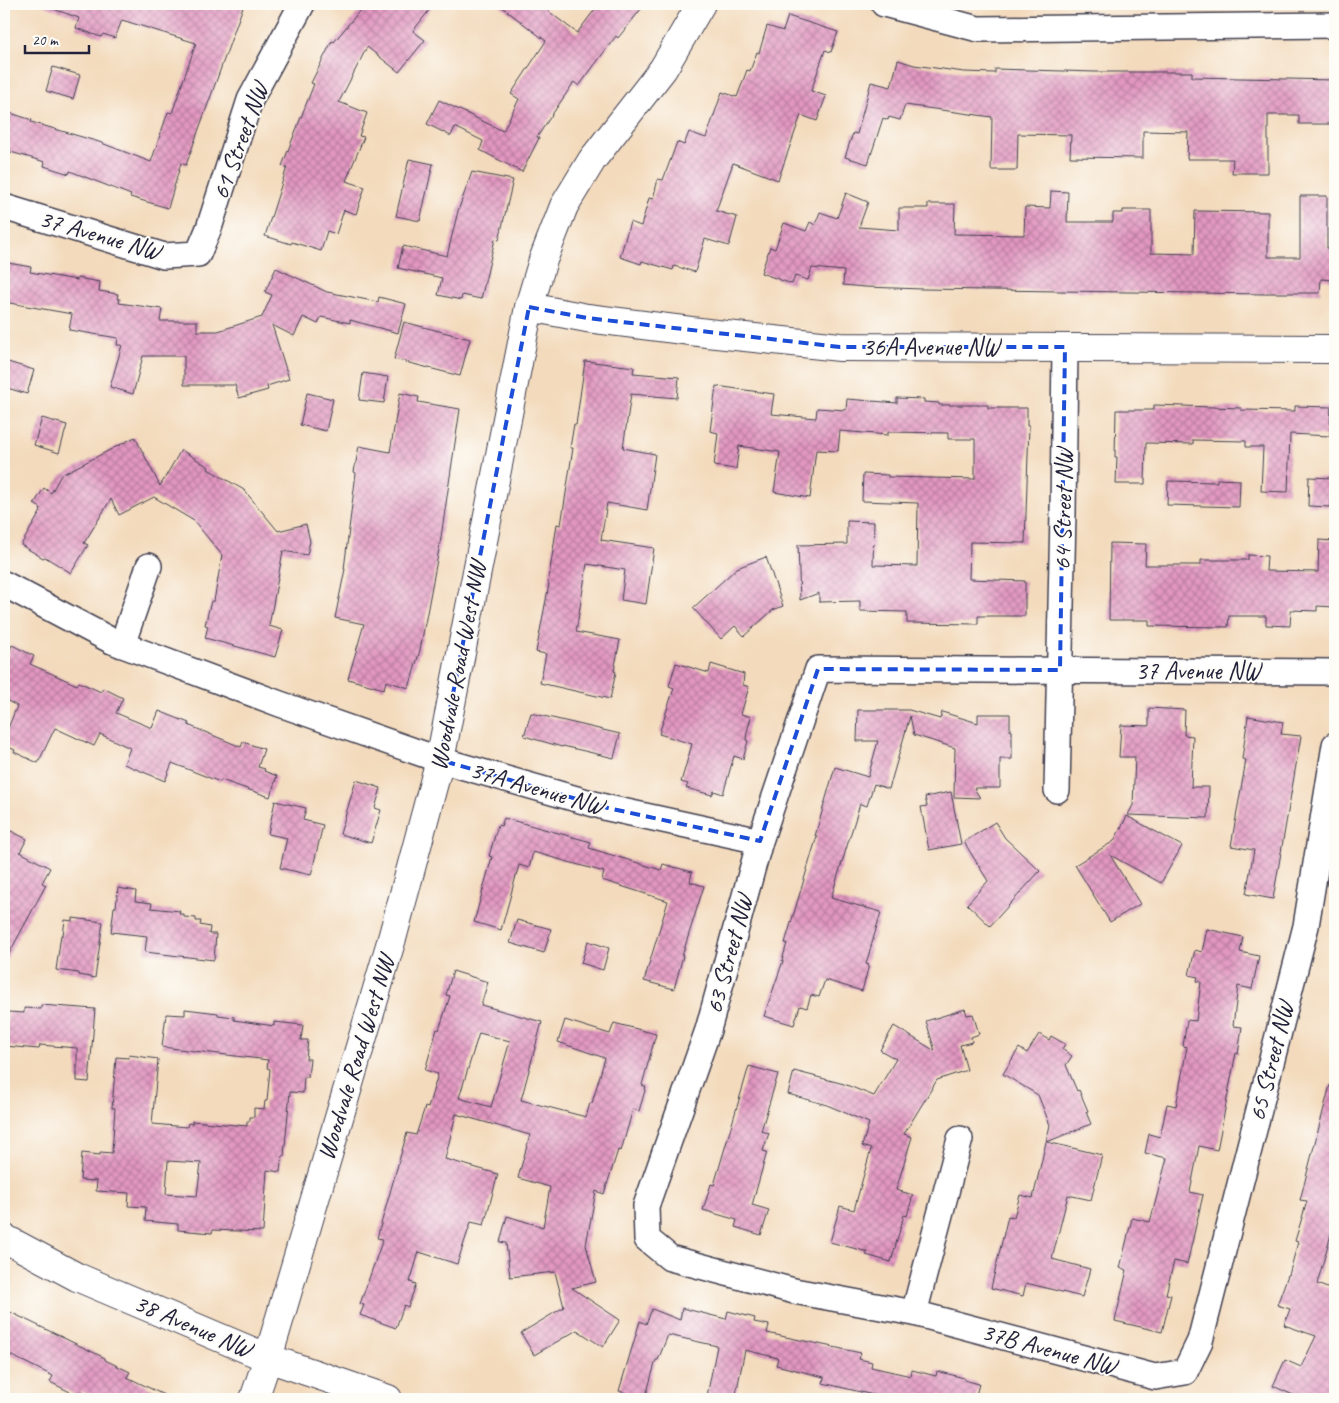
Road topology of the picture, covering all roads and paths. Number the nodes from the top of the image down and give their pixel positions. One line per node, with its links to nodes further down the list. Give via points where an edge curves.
1 (302, 4): 6 (street, 61 Street NW, via 250,100)
2 (701, 4): 7 (street, Woodvale Road West NW, via 663,69 592,160 564,206)
3 (884, 4): 4 (street, via 978,28)
4 (1335, 25)
5 (4, 207): 6 (street, 37 Avenue NW, via 164,256)
6 (198, 254)
7 (529, 307): 8 (street, 36A Avenue NW, via 587,318 840,347); 17 (street, Woodvale Road West NW)
8 (1065, 347): 9 (street, 36A Avenue NW); 14 (street, 64 Street NW)
9 (1335, 349)
10 (149, 566): 12 (street)
11 (4, 584): 12 (street, 37A Avenue NW)
12 (122, 645): 17 (street, 37A Avenue NW)
13 (818, 668): 14 (street, 37 Avenue NW); 19 (street, 63 Street NW)
14 (1060, 670): 15 (street, 37 Avenue NW); 18 (street)
15 (1335, 672)
16 (1335, 745): 25 (street, 65 Street NW, via 1306,926 1200,1341)
17 (440, 760): 19 (street, 37A Avenue NW, via 608,808); 24 (street, Woodvale Road West NW, via 393,935)
18 (1057, 790)
19 (760, 841): 22 (street, 63 Street NW, via 708,1030 646,1206)
20 (960, 1139): 23 (street)
21 (4, 1238): 24 (street, 38 Avenue NW, via 77,1277)
22 (647, 1239): 23 (street, 37B Avenue NW, via 670,1258 794,1291)
23 (914, 1313): 25 (street, 37B Avenue NW, via 1155,1377)
24 (268, 1358): 26 (street, Woodvale Road West NW); 27 (street, 38 Avenue NW)
25 (1185, 1372)
26 (254, 1399)
27 (388, 1399)

